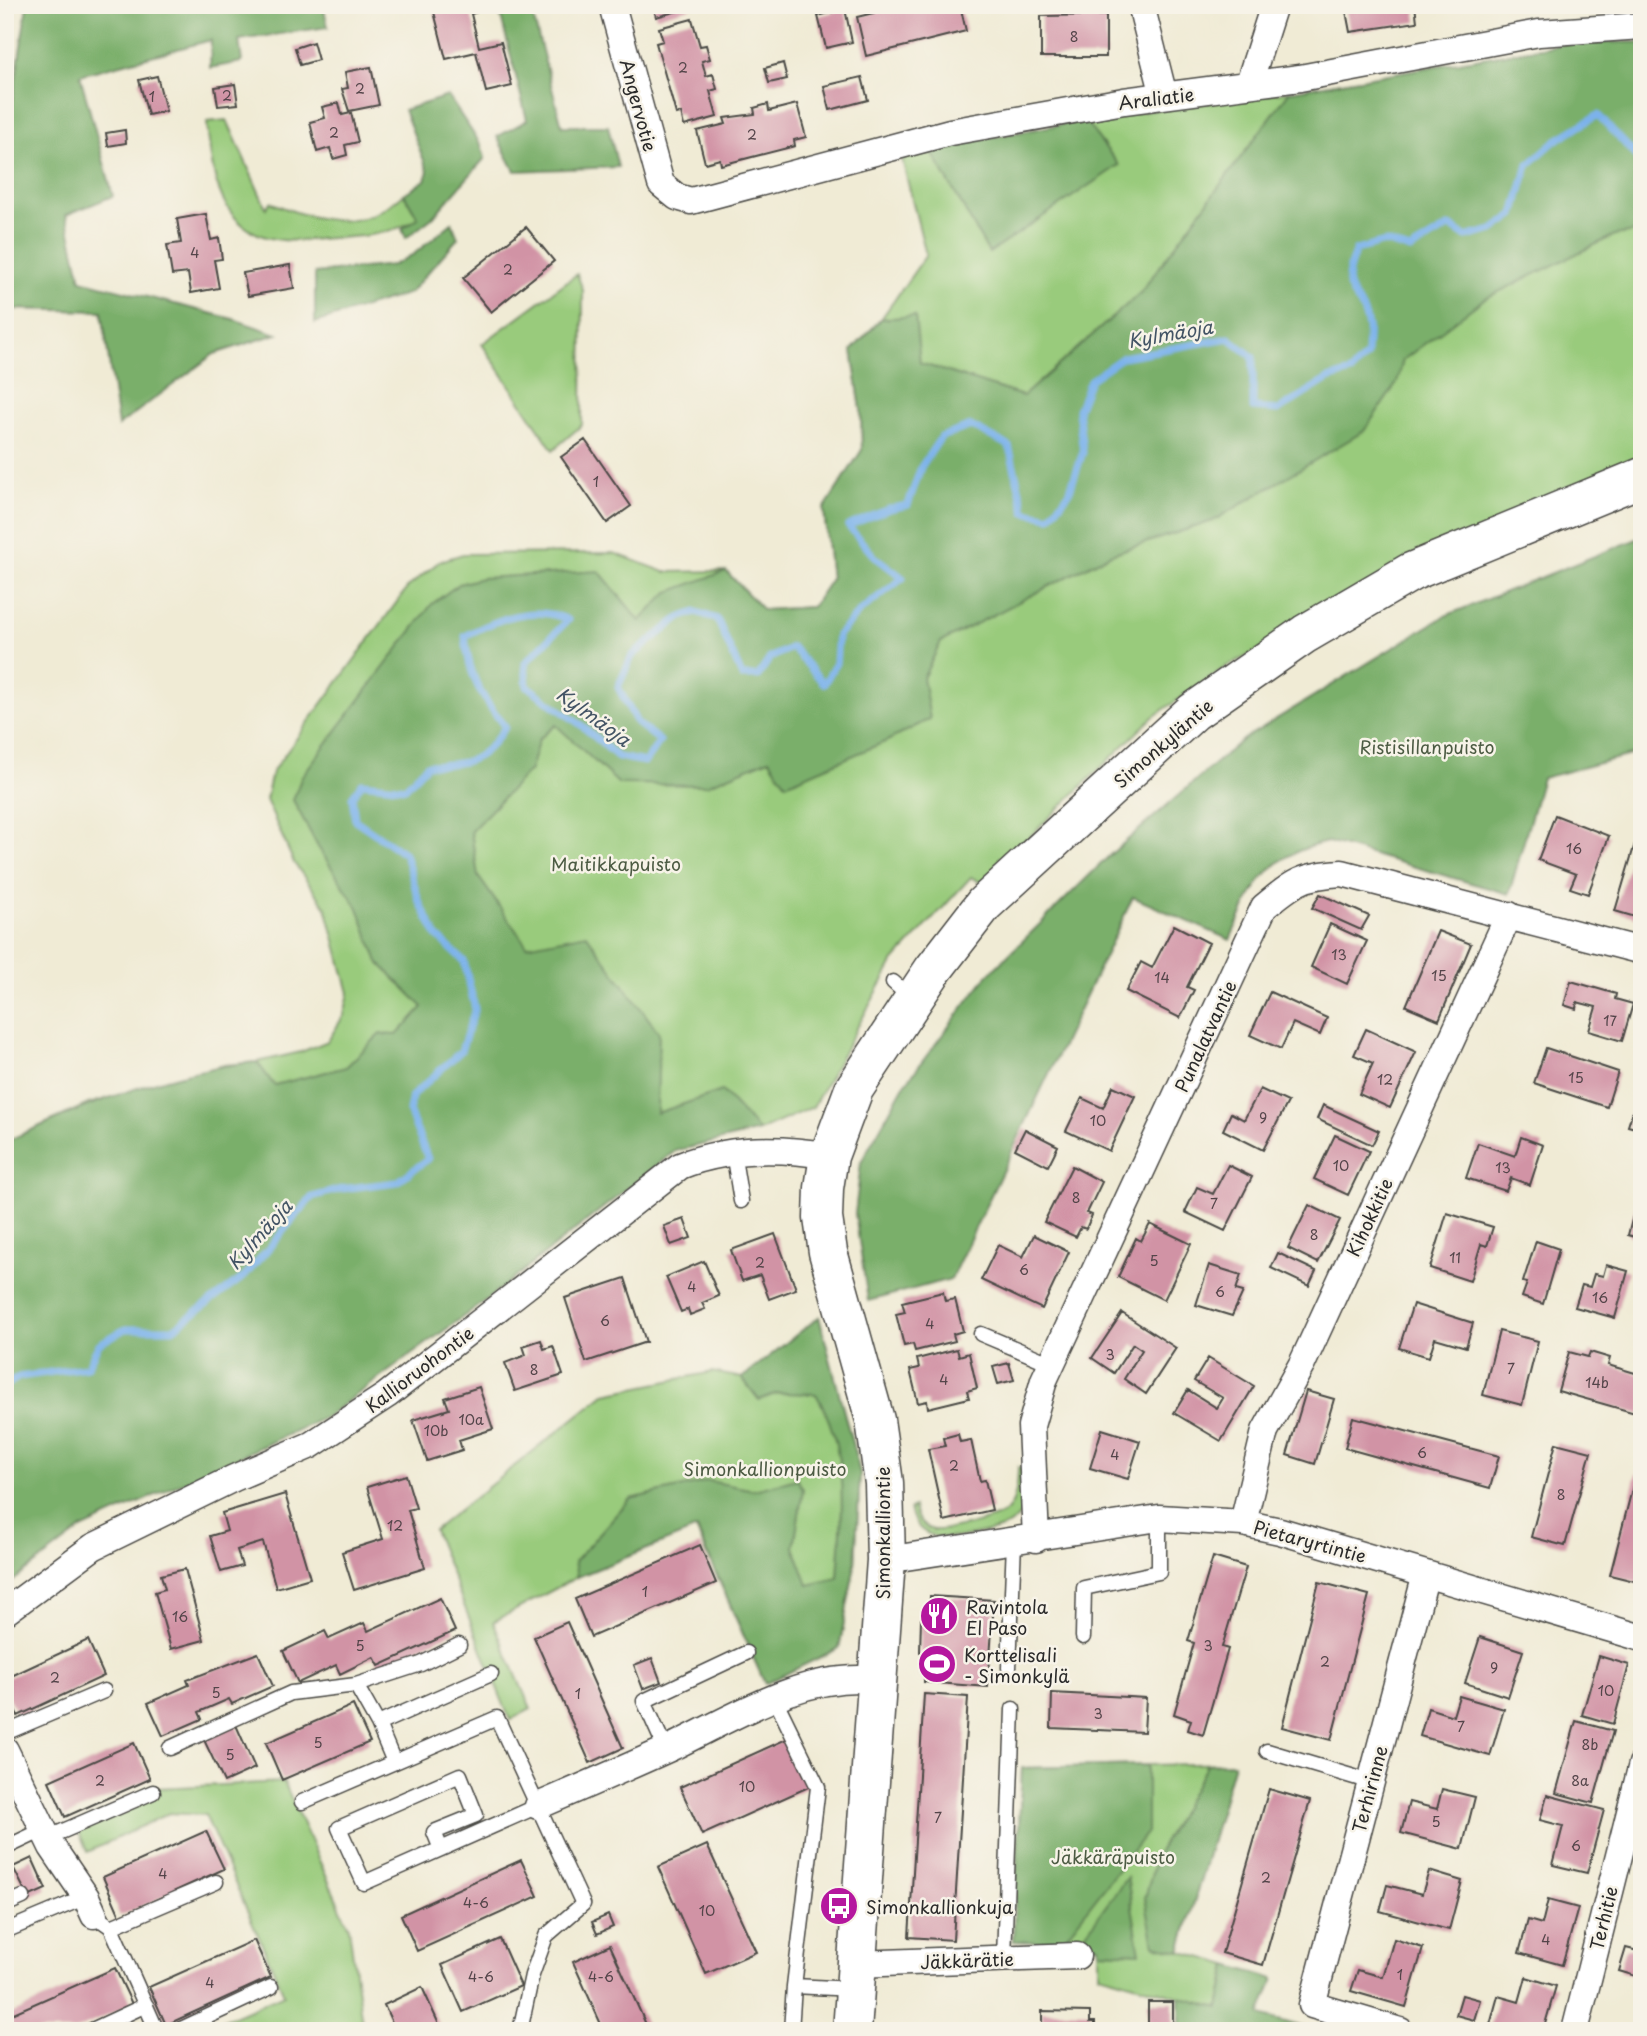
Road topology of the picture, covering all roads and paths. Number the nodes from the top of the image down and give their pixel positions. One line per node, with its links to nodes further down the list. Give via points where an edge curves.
1 (612, 5): 7 (street, Angervotie, via 661,184)
2 (1141, 5): 6 (street)
3 (1274, 5): 5 (street)
4 (1642, 26): 5 (street, Araliatie, via 1539,33 1300,78)
5 (1249, 83): 6 (street, Araliatie)
6 (1164, 96): 7 (street, Araliatie, via 950,132 691,201)
7 (677, 197)
8 (1642, 477): 11 (main road, Simonkyläntie, via 1412,572 1305,634 1194,712 984,904 903,991)
9 (1509, 915): 10 (street, Punalatvantie); 16 (street, Punalatvantie, via 1342,873 1311,874 1265,907); 18 (street, Kihokkitie, via 1311,1344 1265,1432)
10 (1642, 951)
11 (854, 1089): 13 (main road, Simonkalliontie)
12 (733, 1152): 13 (street, Kallioruohontie, via 792,1150); 14 (lane); 22 (street, Kallioruohontie, via 680,1166 349,1421 311,1445 93,1547)
13 (829, 1156): 20 (main road, Simonkalliontie, via 823,1219 883,1455)
14 (741, 1201)
15 (981, 1334): 16 (lane)
16 (1052, 1364): 19 (street, Punalatvantie, via 1034,1405 1024,1452)
17 (1159, 1518): 18 (street, Pietaryrtintie); 19 (street, Pietaryrtintie); 23 (lane, via 1160,1572 1084,1588)
18 (1243, 1523): 21 (street, Pietaryrtintie)
19 (1025, 1540): 20 (street, Pietaryrtintie); 27 (lane)
20 (886, 1560): 29 (main road, Simonkalliontie)
21 (1426, 1574): 24 (street, Pietaryrtintie); 43 (street, Terhirinne)
22 (5, 1612)
23 (1083, 1637)
24 (1642, 1638)
25 (459, 1645): 30 (lane, via 421,1664)
26 (746, 1653): 38 (lane, via 644,1701)
27 (1009, 1668)
28 (491, 1674): 34 (lane)
29 (875, 1680): 32 (street, via 850,1677 822,1682); 57 (main road, Simonkalliontie)
30 (355, 1685): 34 (lane); 36 (lane, via 291,1693)
31 (104, 1691): 35 (lane)
32 (775, 1699): 38 (street); 58 (lane, via 818,1787)
33 (1013, 1709): 56 (lane)
34 (378, 1724): 40 (lane)
35 (5, 1733)
36 (170, 1748)
37 (5, 1750): 42 (street)
38 (666, 1750): 46 (street)
39 (1267, 1751): 43 (lane)
40 (394, 1762): 45 (lane); 46 (lane, via 497,1717)
41 (1642, 1764): 68 (street, Terhitie)
42 (12, 1782): 47 (street)
43 (1371, 1782): 67 (street, Terhirinne, via 1312,2005)
44 (153, 1792): 47 (lane)
45 (302, 1802)
46 (538, 1806): 49 (lane); 64 (lane, via 583,1904 547,1936 532,1975)
47 (45, 1834): 48 (lane); 53 (street)
48 (5, 1848)
49 (441, 1849): 49 (lane, via 364,1883 339,1828 460,1775 476,1815 434,1832)
50 (216, 1882): 53 (lane)
51 (23, 1897): 52 (lane)
52 (5, 1905)
53 (97, 1913): 54 (lane); 60 (lane)
54 (5, 1931)
55 (1077, 1956): 56 (street, Jäkkärätie)
56 (1004, 1958): 57 (street, Jäkkärätie)
57 (855, 1977): 58 (lane); 66 (main road, Simonkalliontie)
58 (794, 1986): 65 (lane)
59 (271, 1987): 63 (lane)
60 (146, 2005): 61 (lane); 62 (lane)
61 (90, 2031)
62 (158, 2031)
63 (177, 2031)
64 (520, 2031)
65 (792, 2031)
66 (852, 2031)
67 (1400, 2031)
68 (1575, 2031)

